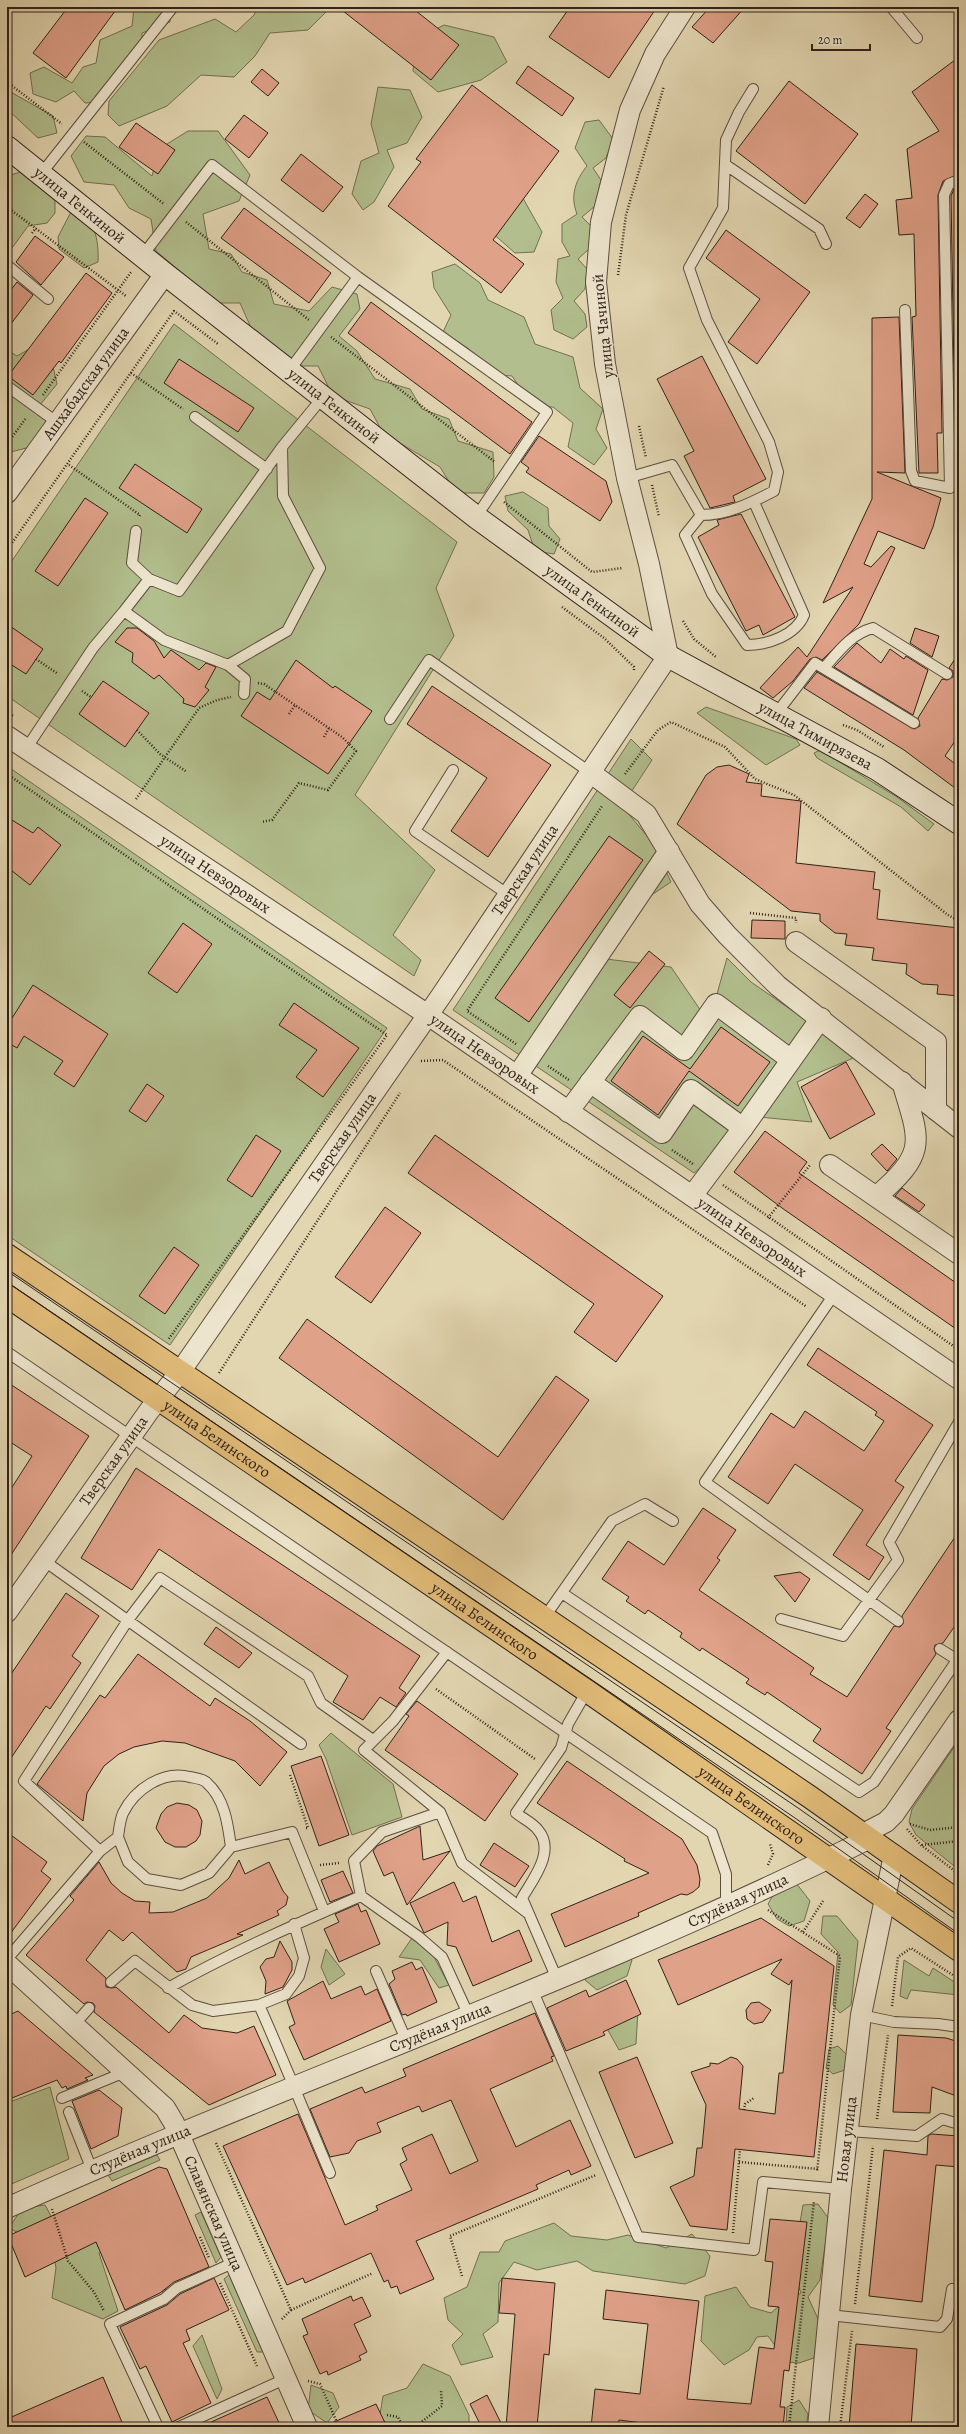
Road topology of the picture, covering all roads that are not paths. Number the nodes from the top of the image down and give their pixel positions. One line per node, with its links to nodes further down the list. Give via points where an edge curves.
1 (173, 7): 8 (lane)
2 (685, 7): 24 (street, улица Чачиной, via 656,54 630,110 601,222 596,282 605,364)
3 (891, 7): 4 (lane)
4 (917, 38)
5 (753, 88): 7 (lane, via 726,140)
6 (7, 148): 8 (street, улица Генкиной)
7 (726, 165): 10 (lane, via 819,230); 26 (lane, via 723,208 690,268 707,320 769,442 778,472 774,491)
8 (41, 174): 11 (street, улица Генкиной)
9 (959, 180): 16 (lane, via 949,184 944,195 950,488 915,481 911,471)
10 (826, 244)
11 (138, 263): 13 (street, улица Генкиной); 14 (lane, via 212,165)
12 (7, 265): 15 (lane)
13 (165, 274): 17 (street, улица Генкиной); 21 (street, Ашхабадская улица)
14 (358, 277): 17 (lane); 28 (lane, via 547,412)
15 (48, 299)
16 (905, 310)
17 (289, 371): 19 (street, улица Генкиной)
18 (7, 386): 21 (lane)
19 (322, 397): 22 (lane); 28 (street, улица Генкиной)
20 (195, 417): 23 (lane)
21 (58, 423): 25 (street, Ашхабадская улица)
22 (282, 447): 23 (lane); 33 (lane, via 283,496 320,568 286,631)
23 (267, 469): 30 (lane, via 179,590)
24 (627, 478): 27 (lane, via 672,465); 32 (street, улица Чачиной)
25 (7, 493)
26 (754, 502): 27 (lane, via 715,515); 27 (lane, via 804,614 800,624 783,636 761,645 747,645 712,594 685,535)
27 (701, 515)
28 (476, 517): 32 (street, улица Генкиной)
29 (136, 532): 30 (lane, via 132,563)
30 (150, 579): 31 (lane)
31 (124, 611): 33 (lane, via 164,640); 41 (lane, via 92,648)
32 (668, 656): 37 (street, улица Тимирязева); 43 (street, Тверская улица)
33 (228, 665): 36 (lane, via 245,679)
34 (824, 668): 35 (lane, via 859,632 874,628); 37 (lane, via 815,663); 39 (lane)
35 (947, 674)
36 (244, 694)
37 (776, 714): 44 (street, улица Тимирязева, via 877,769)
38 (390, 719): 43 (lane, via 429,660)
39 (914, 723)
40 (7, 736): 41 (street, улица Невзоровых)
41 (26, 749): 48 (street, улица Невзоровых)
42 (453, 770): 46 (lane, via 415,830)
43 (591, 773): 45 (street, via 646,814); 46 (street, Тверская улица)
44 (959, 823)
45 (669, 851): 49 (street, via 700,904 727,936 778,986); 51 (street)
46 (509, 895): 48 (street, Тверская улица)
47 (796, 942): 54 (street, via 936,1042)
48 (428, 1015): 51 (street, улица Невзоровых); 66 (street, Тверская улица)
49 (821, 1018): 50 (street); 53 (street)
50 (790, 1059): 52 (street, via 716,1004 684,1050 640,1016); 56 (street)
51 (517, 1076): 55 (street, улица Невзоровых)
52 (590, 1082): 55 (street); 56 (street, via 662,1133 691,1090)
53 (902, 1082): 54 (street); 60 (street, via 916,1130 913,1158 901,1175)
54 (936, 1110): 57 (street)
55 (568, 1112): 59 (street, улица Невзоровых)
56 (743, 1128): 59 (street)
57 (959, 1128)
58 (830, 1165): 60 (street)
59 (692, 1196): 63 (street, улица Невзоровых)
60 (877, 1196): 61 (street)
61 (959, 1254)
62 (7, 1255): 66 (main road)
63 (834, 1293): 67 (street, улица Невзоровых); 74 (lane, via 705,1482)
64 (7, 1296): 68 (main road, улица Белинского)
65 (7, 1352): 70 (lane)
66 (180, 1372): 68 (street, Тверская улица); 76 (main road)
67 (959, 1379)
68 (158, 1398): 70 (street, Тверская улица); 83 (main road, улица Белинского)
69 (959, 1422): 74 (lane, via 889,1542 898,1560)
70 (131, 1435): 72 (street, Тверская улица); 81 (lane)
71 (673, 1521): 73 (lane, via 645,1504 612,1521)
72 (43, 1560): 75 (street, Тверская улица); 78 (lane)
73 (562, 1593): 76 (lane); 82 (lane, via 859,1792 874,1782)
74 (870, 1600): 77 (lane, via 843,1636); 79 (lane)
75 (7, 1611)
76 (544, 1618): 89 (main road)
77 (781, 1619)
78 (128, 1620): 86 (lane, via 160,1578 308,1676 321,1704); 87 (lane); 92 (lane, via 24,1781)
79 (898, 1621)
80 (940, 1649): 82 (lane)
81 (447, 1652): 85 (lane); 86 (lane, via 393,1721)
82 (958, 1660)
83 (587, 1691): 85 (lane); 94 (main road, улица Белинского)
84 (959, 1720): 89 (street, Студёная улица, via 894,1814)
85 (565, 1732): 98 (lane, via 712,1833 726,1874); 100 (lane, via 561,1748 516,1813 539,1830 544,1844 544,1859 522,1898)
86 (373, 1740): 88 (lane, via 364,1750)
87 (301, 1744)
88 (440, 1812): 95 (lane, via 382,1832 354,1861); 100 (lane, via 462,1863)
89 (866, 1836): 93 (main road); 94 (street, Студёная улица)
90 (118, 1837): 91 (lane, via 128,1862 147,1879 181,1885 209,1873); 91 (lane, via 123,1814 131,1800 152,1781 182,1775 206,1781 220,1798 228,1824); 92 (lane)
91 (231, 1848): 99 (lane, via 292,1832)
92 (100, 1851): 103 (lane)
93 (894, 1855): 96 (street, Новая улица); 97 (main road)
94 (827, 1858): 96 (main road, улица Белинского); 98 (street, Студёная улица)
95 (361, 1896): 99 (lane); 113 (lane, via 419,1937 442,1957)
96 (884, 1896): 102 (main road, улица Белинского); 112 (street, Новая улица)
97 (959, 1902)
98 (726, 1906): 106 (street, Студёная улица)
99 (324, 1911): 101 (lane)
100 (529, 1914): 106 (lane)
101 (294, 1924): 108 (lane, via 211,1963); 110 (lane, via 304,1958 299,1976 286,1994)
102 (959, 1950)
103 (7, 1959)
104 (7, 1964): 114 (street, Славянская улица)
105 (376, 1971): 116 (lane)
106 (557, 1979): 109 (street, Студёная улица)
107 (111, 1982): 108 (lane, via 135,1961)
108 (168, 1988): 110 (lane, via 192,2005 213,2011)
109 (532, 1989): 113 (street, Студёная улица); 126 (lane, via 638,2237 754,2250 763,2182)
110 (259, 2005): 118 (lane)
111 (89, 2008): 114 (lane)
112 (861, 2015): 115 (lane, via 894,2022); 122 (street, Новая улица)
113 (469, 2016): 116 (street, Студёная улица)
114 (73, 2026): 117 (street, Славянская улица)
115 (959, 2027)
116 (406, 2042): 118 (street, Студёная улица)
117 (125, 2072): 119 (lane); 123 (street, Славянская улица, via 165,2108)
118 (294, 2088): 123 (street, Студёная улица); 125 (lane)
119 (62, 2098)
120 (69, 2112): 124 (lane)
121 (959, 2124): 122 (lane, via 942,2120 917,2136)
122 (849, 2131): 126 (street, Новая улица)
123 (179, 2135): 124 (street, Студёная улица); 128 (street, Славянская улица)
124 (92, 2170): 127 (street, Студёная улица)
125 (330, 2173)
126 (841, 2189): 130 (street, Новая улица)
127 (7, 2208)
128 (233, 2263): 131 (street, Славянская улица); 132 (lane, via 177,2288 164,2299 110,2324)
129 (959, 2290): 130 (lane, via 952,2289 947,2319 940,2327)
130 (829, 2315): 135 (street, Новая улица)
131 (293, 2379): 133 (lane); 134 (street, Славянская улица)
132 (158, 2427)
133 (179, 2427)
134 (307, 2427)
135 (818, 2427)

